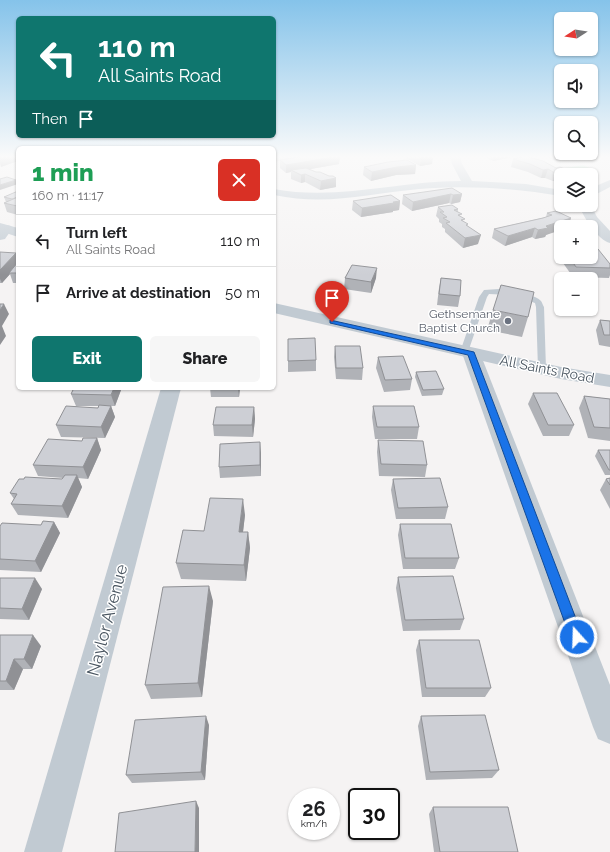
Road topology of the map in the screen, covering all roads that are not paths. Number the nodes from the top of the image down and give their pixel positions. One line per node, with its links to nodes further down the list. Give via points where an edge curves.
1 (293, 196): 2 (street, via 327,198)
2 (344, 196)
3 (587, 212): 4 (street)
4 (610, 239)
5 (276, 308): 6 (street, All Saints Road)
6 (468, 353): 7 (street, All Saints Road); 7 (lane, via 483,297 487,292 495,290 538,302); 10 (street)
7 (542, 369): 8 (street, All Saints Road)
8 (610, 381)
9 (170, 390): 11 (street, Naylor Avenue)
10 (610, 727)
11 (43, 852)

